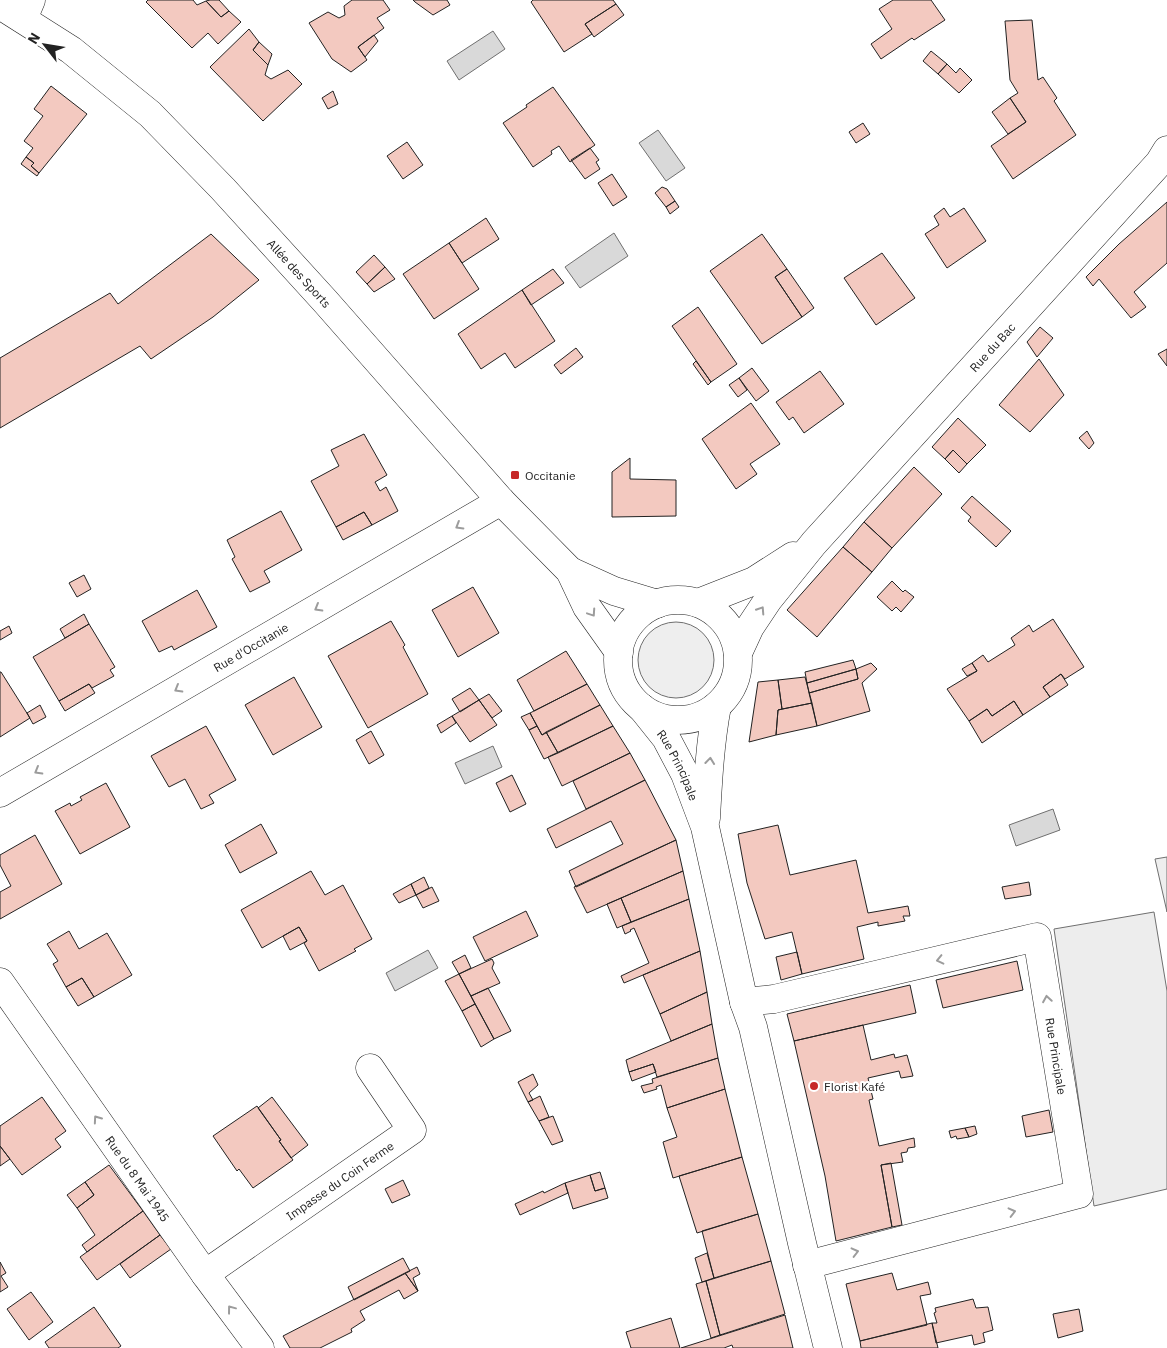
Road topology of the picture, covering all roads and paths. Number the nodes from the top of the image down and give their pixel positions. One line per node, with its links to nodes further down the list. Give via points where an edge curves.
1 (0, 5): 2 (street, Allée des Sports)
2 (27, 10): 4 (street, Allée des Sports, via 150,114 223,189)
3 (1167, 150): 5 (street, Rue du Bac, via 1153,170)
4 (501, 501): 6 (street, Allée des Sports); 13 (street, Rue d'Occitanie, one-way to 13)
5 (814, 543): 7 (street, Rue du Bac, via 754,581); 10 (street, Rue du Bac, one-way to 5, via 768,600)
6 (570, 571): 8 (street, Allée des Sports, via 614,591); 9 (street, Allée des Sports, one-way to 9, via 587,607)
7 (698, 603): 8 (street, via 684,600); 10 (street, via 717,614 731,631)
8 (657, 604): 9 (street, via 631,623)
9 (619, 652): 12 (street, via 622,680 628,693)
10 (738, 652): 11 (street, via 737,672 730,691)
11 (717, 706): 12 (street, via 699,716 680,720 659,717); 14 (street, Rue Principale, one-way to 11)
12 (642, 708): 14 (street, Rue Principale, via 670,745)
13 (0, 793)
14 (705, 827): 16 (street, Rue Principale)
15 (0, 982): 19 (street, Rue du 8 Mai 1945, one-way to 15)
16 (744, 1002): 18 (street, Rue Principale, via 753,1027); 18 (street, Rue Principale, one-way to 16, via 1079,1194 1037,937 774,999)
17 (370, 1068): 19 (street, Impasse du Coin Ferme, via 412,1130)
18 (808, 1265): 21 (street, Rue Principale)
19 (205, 1274): 20 (street, Rue du 8 Mai 1945, one-way to 19)
20 (260, 1348)
21 (828, 1348)

